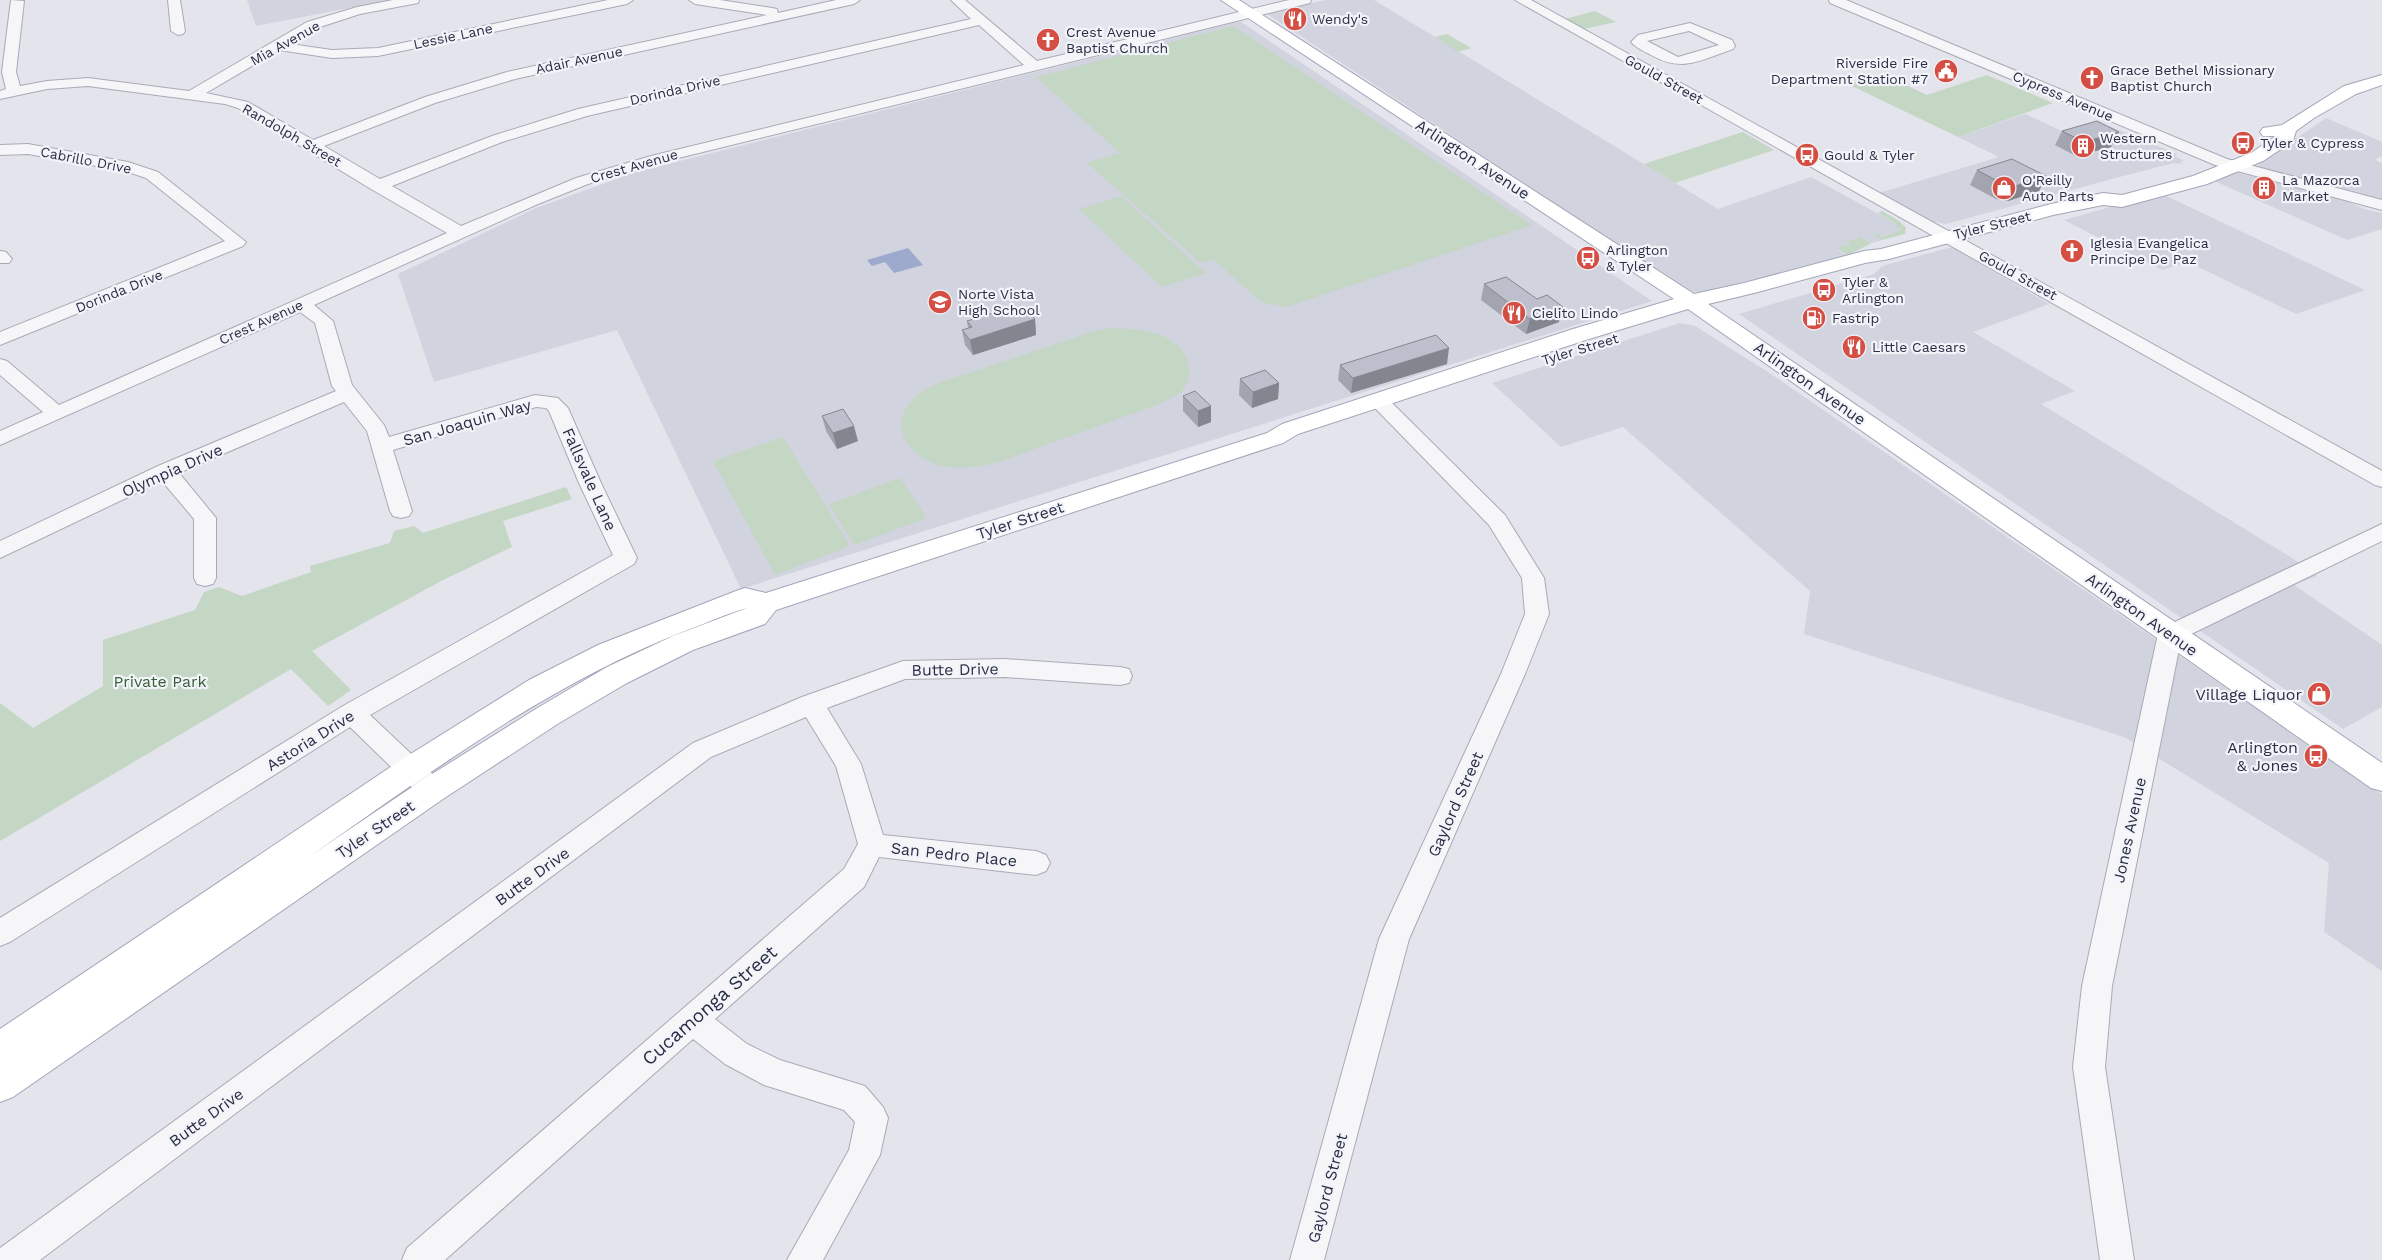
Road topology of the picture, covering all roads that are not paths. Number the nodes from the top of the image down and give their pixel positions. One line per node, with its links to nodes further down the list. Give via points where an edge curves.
1 (18, 0): 12 (street); 22 (street)
2 (174, 0): 16 (street)
3 (413, 0): 17 (street, Mia Avenue, via 357,11 312,25)
4 (627, 0): 17 (street, Lessie Lane, via 378,52 332,54)
5 (695, 0): 13 (street)
6 (854, 0): 13 (street, Adair Avenue)
7 (957, 0): 15 (street)
8 (1229, 0): 14 (main road, Arlington Avenue)
9 (1305, 0): 14 (street, Crest Avenue)
10 (1521, 0): 19 (street, Gould Street)
11 (1834, 0): 26 (street, Cypress Avenue)
12 (0, 2)
13 (786, 14): 24 (street, Adair Avenue, via 512,75 430,100)
14 (1250, 14): 20 (street, Crest Avenue); 33 (main road, Arlington Avenue)
15 (980, 21): 20 (street); 27 (street, Dorinda Drive, via 582,112 496,139)
16 (178, 31)
17 (278, 46): 23 (street, Mia Avenue)
18 (1654, 52): 18 (street, via 1638,42 1687,27 1699,29 1728,45 1725,49 1677,61); 19 (street)
19 (1628, 59): 30 (street, Gould Street)
20 (1034, 66): 29 (street, Crest Avenue, via 631,166 568,186)
21 (2382, 80): 26 (main road, Tyler Street, via 2350,90 2308,114 2287,129 2287,137 2258,157)
22 (7, 94): 23 (street, Randolph Street, via 47,85 88,82)
23 (192, 95): 24 (street, Randolph Street, via 243,106)
24 (310, 146): 27 (street, Randolph Street)
25 (0, 150): 31 (street, Cabrillo Drive, via 28,149 128,167 152,175)
26 (2229, 164): 28 (street, Cypress Avenue); 30 (main road, Tyler Street, via 2206,178 2122,201 2102,199)
27 (377, 186): 29 (street, Randolph Street)
28 (2382, 205)
29 (460, 233): 32 (street, Crest Avenue)
30 (1948, 236): 33 (main road, Tyler Street, via 1882,255 1876,264); 43 (street, Gould Street)
31 (238, 242): 34 (street, Dorinda Drive)
32 (301, 304): 36 (street, via 324,321); 39 (street, Crest Avenue)
33 (1698, 306): 38 (main road, Tyler Street, via 1535,348); 49 (main road, Arlington Avenue)
34 (0, 339)
35 (0, 365): 39 (street)
36 (346, 394): 41 (street, via 369,418); 42 (street, Olympia Drive)
37 (551, 402): 41 (street, San Joaquin Way, via 535,401); 47 (street, Fallsvale Lane, via 558,408)
38 (1384, 405): 54 (main road, Tyler Street, via 1290,429 1275,438 766,602 745,598 665,628 608,652 539,688); 64 (street, Gaylord Street, via 1498,520 1533,578 1538,614 1394,939)
39 (57, 413): 40 (street, Crest Avenue)
40 (0, 439)
41 (383, 446): 44 (street)
42 (165, 471): 46 (street, Olympia Drive); 48 (street, via 205,518)
43 (2382, 480)
44 (400, 511)
45 (2382, 532): 49 (street)
46 (0, 550)
47 (626, 558): 52 (street, Astoria Drive)
48 (205, 578)
49 (2170, 634): 53 (main road, Arlington Avenue); 65 (street, Jones Avenue, via 2097,986 2089,1067)
50 (1120, 676): 51 (street, Butte Drive, via 1005,668 903,670)
51 (811, 704): 55 (street, via 848,764); 61 (street, Butte Drive, via 702,750)
52 (352, 713): 54 (street); 57 (street, Astoria Drive)
53 (2382, 779)
54 (422, 780): 59 (main road, Tyler Street); 60 (main road, Tyler Street)
55 (872, 845): 56 (street, San Pedro Place); 58 (street, Cucamonga Street, via 854,878)
56 (1036, 863)
57 (0, 933)
58 (694, 1018): 62 (street, Cucamonga Street); 63 (street, via 736,1054 775,1074 854,1097 872,1118 864,1155)
59 (0, 1049)
60 (0, 1084)
61 (12, 1260)
62 (419, 1260)
63 (804, 1260)
64 (1307, 1260)
65 (2117, 1260)

